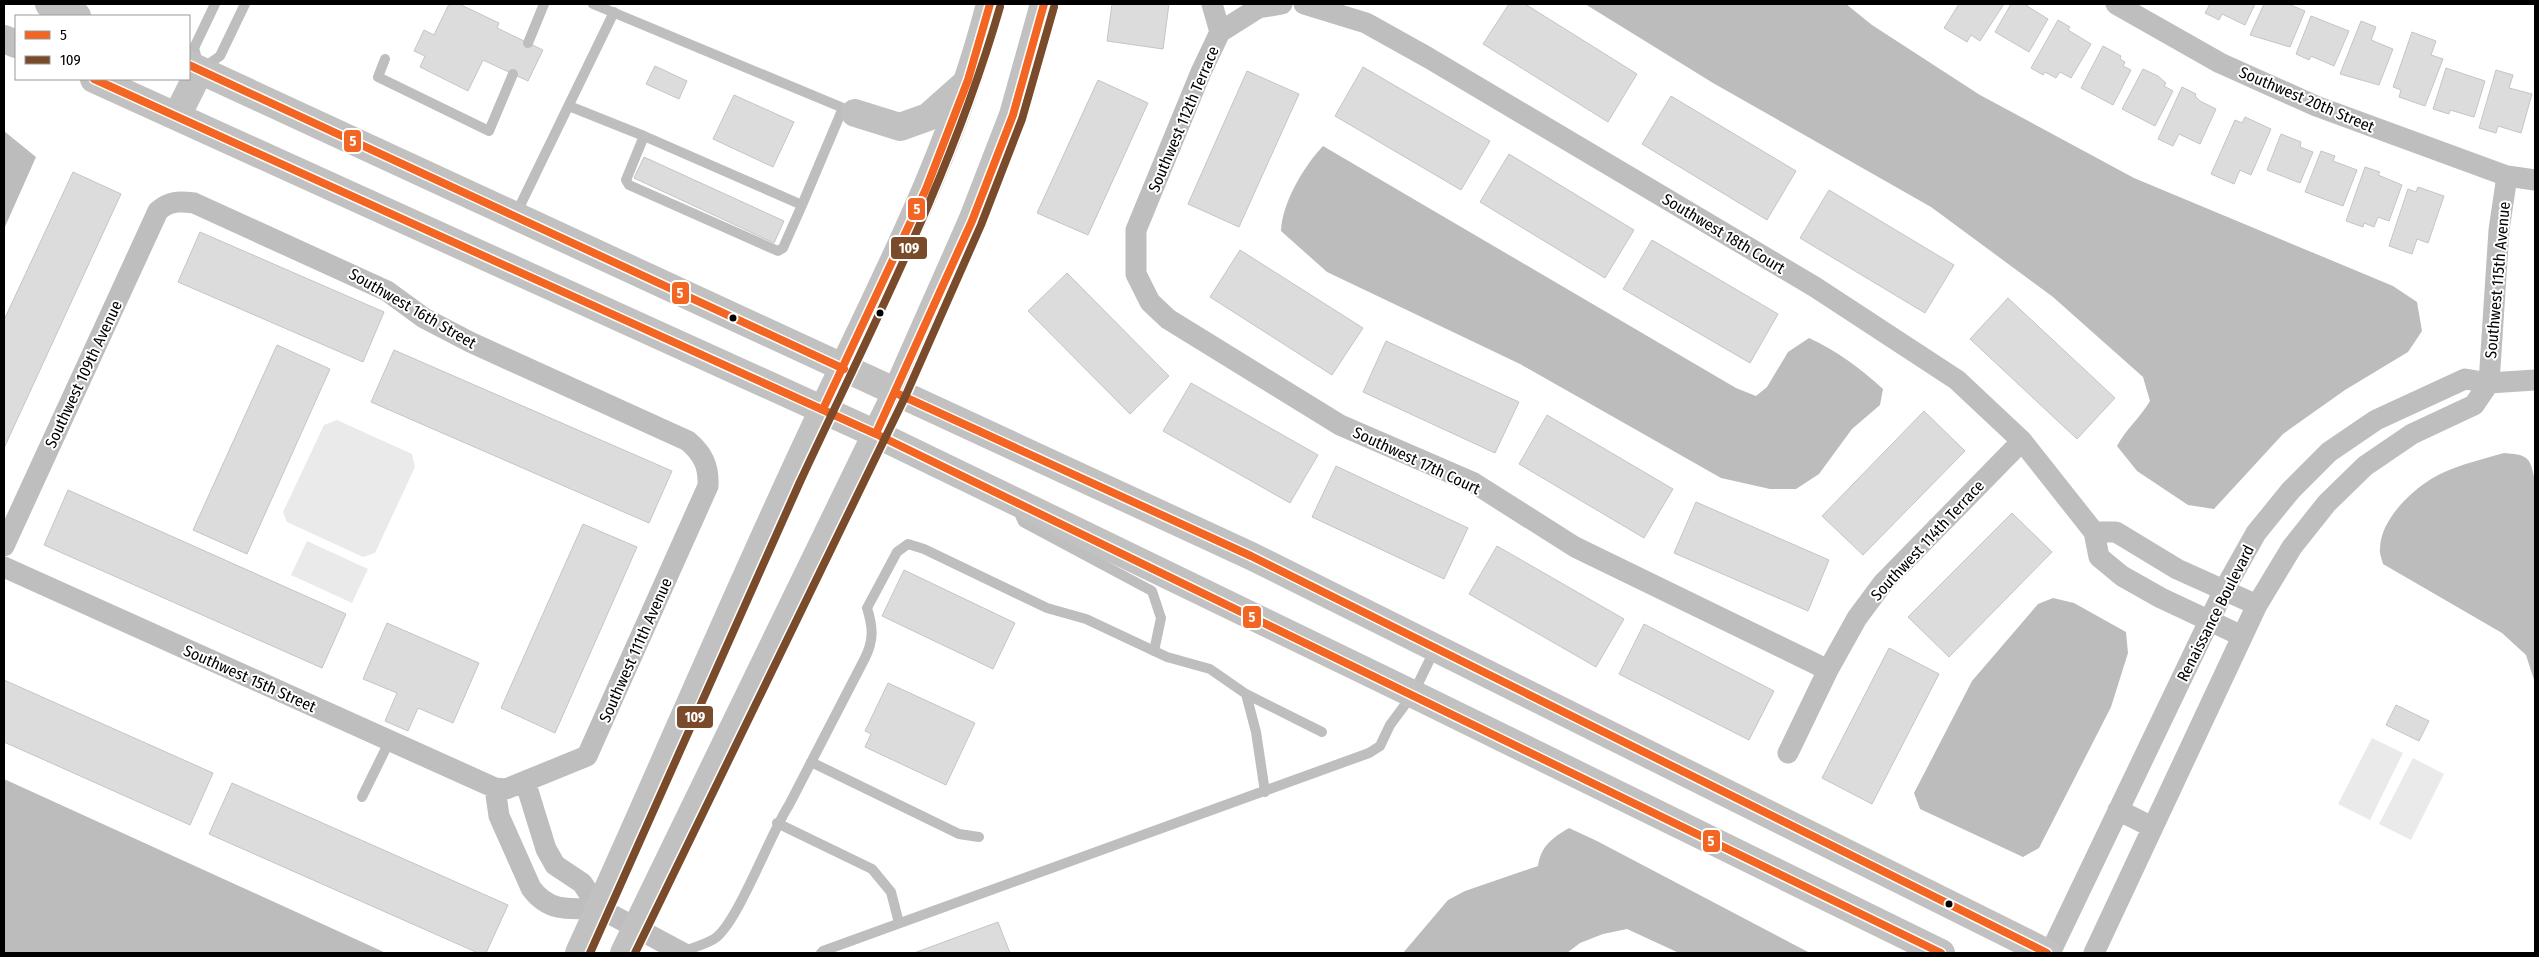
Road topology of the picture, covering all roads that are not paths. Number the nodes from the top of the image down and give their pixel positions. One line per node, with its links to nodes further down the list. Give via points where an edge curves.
1 (49, 4): 14 (main road)
2 (215, 4): 18 (lane, via 194,48)
3 (244, 4): 18 (lane, via 220,56)
4 (544, 4): 16 (lane)
5 (593, 4): 12 (lane)
6 (990, 4): 22 (main road)
7 (1044, 4): 36 (main road, via 1013,115 972,220)
8 (1212, 4): 15 (street)
9 (1282, 4): 15 (street, Southwest 112th Terrace, via 1258,8)
10 (1304, 4): 13 (street, Southwest 18th Court)
11 (2116, 4): 27 (street, Southwest 20th Street, via 2220,63 2316,106)
12 (614, 12): 23 (lane); 24 (lane)
13 (1368, 13): 39 (street, Southwest 18th Court, via 1815,287 1957,380)
14 (75, 15)
15 (1220, 32): 32 (street, Southwest 112th Terrace, via 1136,230)
16 (528, 43)
17 (385, 59): 19 (lane, via 378,77 489,131)
18 (194, 68): 31 (main road)
19 (513, 74)
20 (96, 80): 25 (main road)
21 (190, 80): 25 (main road)
22 (968, 80): 24 (main road, via 928,117 900,128); 33 (main road, via 926,189)
23 (569, 106): 26 (lane); 31 (lane)
24 (849, 111): 30 (lane)
25 (177, 116): 37 (main road)
26 (644, 136): 30 (lane); 30 (lane, via 626,180 629,185 778,251 784,248)
27 (2507, 176): 28 (street, Southwest 20th Street); 35 (street, Southwest 115th Avenue, via 2499,230)
28 (2535, 180)
29 (165, 204): 40 (street, Southwest 16th Street, via 194,202 344,269 387,290 424,318 470,342 688,441); 43 (street, Southwest 109th Avenue, via 158,211)
30 (802, 205)
31 (515, 217): 33 (main road)
32 (1136, 274): 51 (street, Southwest 17th Court, via 1150,302 1168,319 1340,425 1474,483 1575,547)
33 (844, 368): 36 (main road); 37 (main road)
34 (2535, 380): 35 (street, Renaissance Boulevard)
35 (2489, 384): 45 (street, Renaissance Boulevard, via 2465,379 2376,420 2329,452 2291,490 2256,533); 46 (street, Renaissance Boulevard, via 2474,405 2412,434 2365,466 2327,504 2292,547)
36 (896, 393): 38 (main road); 49 (main road, via 1251,556)
37 (822, 411): 38 (main road); 65 (main road)
38 (876, 434): 41 (main road); 67 (main road)
39 (2022, 441): 42 (street, Southwest 18th Court); 51 (street, Southwest 114th Terrace, via 1883,582)
40 (705, 462): 58 (street, Southwest 111th Avenue, via 708,486 586,756)
41 (1014, 503): 50 (lane, via 1023,522 1152,592 1161,618); 53 (main road)
42 (2094, 532): 45 (street, via 2116,532 2177,569); 47 (street, Southwest 18th Court, via 2100,557 2122,576)
43 (4, 546)
44 (4, 568): 55 (street, Southwest 15th Street)
45 (2224, 590): 46 (street); 47 (street, Renaissance Boulevard)
46 (2257, 605): 48 (street, Renaissance Boulevard)
47 (2209, 621): 48 (street, Southwest 18th Court); 61 (street, Renaissance Boulevard)
48 (2242, 636): 63 (street, Renaissance Boulevard)
49 (1435, 648): 53 (lane); 73 (main road)
50 (1154, 651): 52 (lane, via 1210,669); 57 (lane, via 1086,619 1047,608 908,544 897,552 867,608 873,626 871,646)
51 (1828, 670): 56 (street, Southwest 114th Terrace)
52 (1246, 694): 54 (lane); 59 (lane)
53 (1414, 694): 59 (lane, via 1390,725 1380,746 1370,753); 72 (main road)
54 (1322, 732)
55 (390, 740): 58 (street, Southwest 15th Street); 60 (lane)
56 (1788, 753)
57 (811, 762): 62 (lane); 64 (lane, via 959,834)
58 (509, 786): 65 (street, via 555,865 582,884); 65 (street, via 499,816 537,897 560,909)
59 (1266, 792): 66 (lane)
60 (362, 797)
61 (2118, 810): 63 (street); 73 (street, Renaissance Boulevard)
62 (777, 823): 66 (lane, via 872,869 891,892); 70 (lane, via 730,924 714,939)
63 (2152, 827): 74 (street, Renaissance Boulevard)
64 (979, 837)
65 (600, 908): 67 (street); 68 (main road)
66 (899, 923): 71 (lane)
67 (635, 929): 69 (main road); 70 (street)
68 (579, 953)
69 (624, 953)
70 (682, 953)
71 (821, 953)
72 (1941, 953)
73 (2048, 953)
74 (2094, 953)

